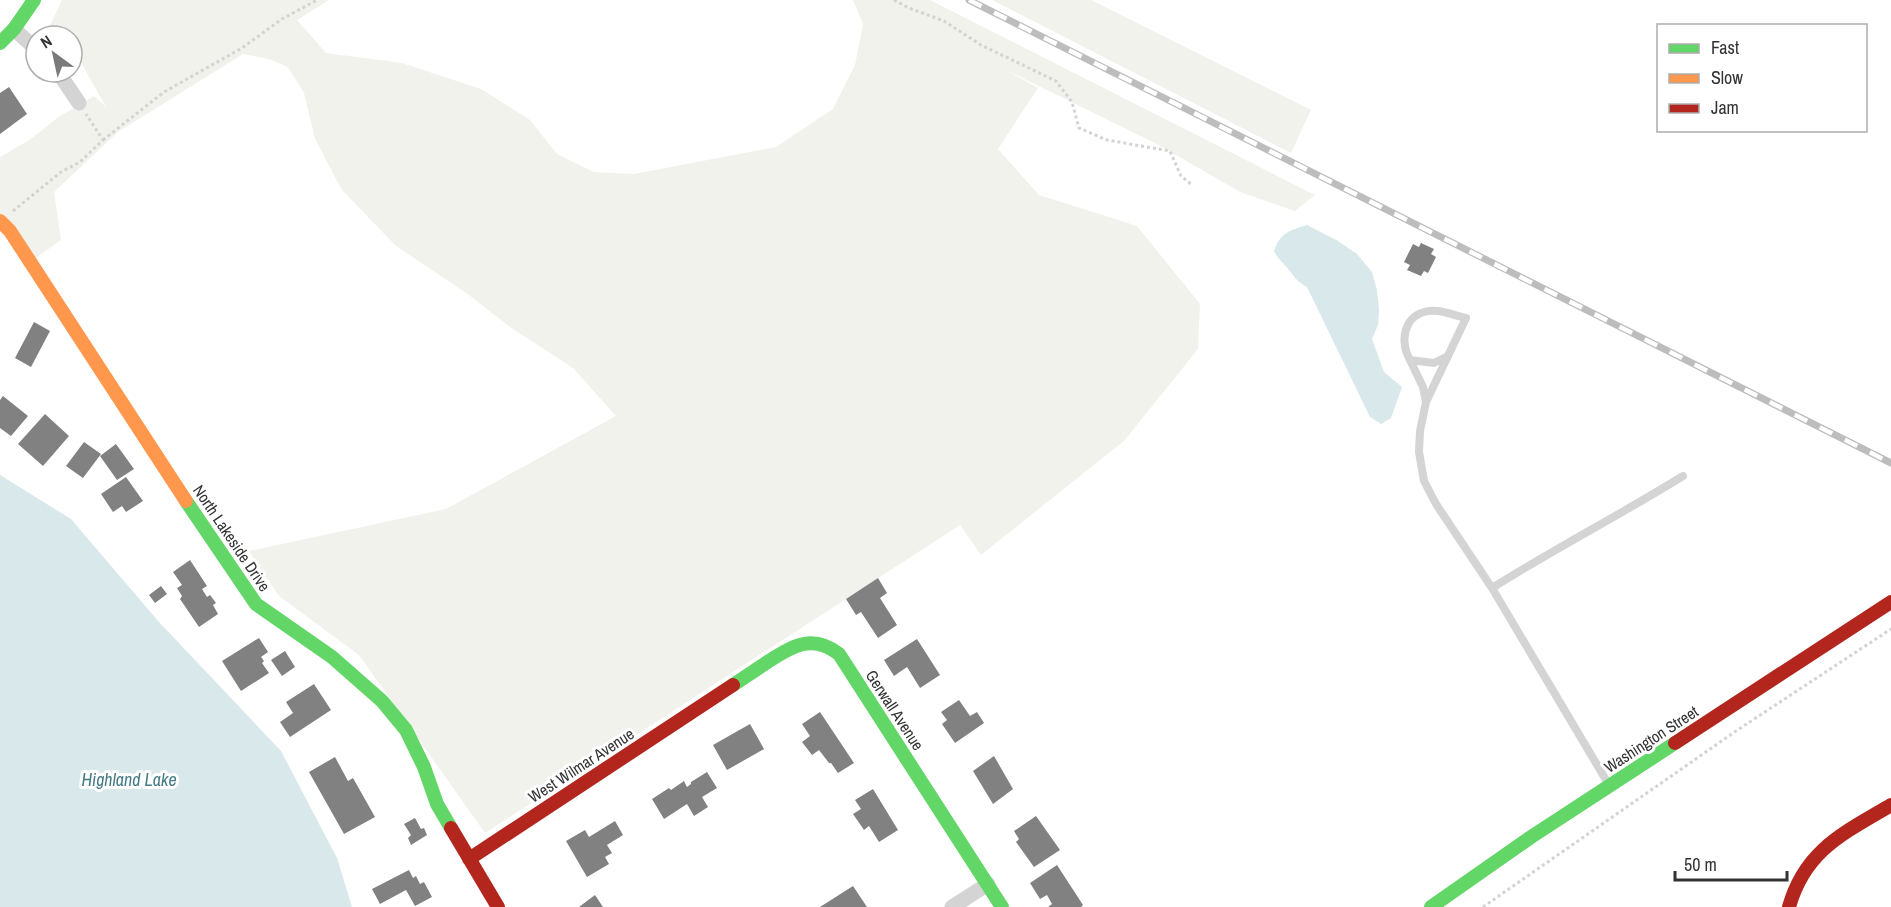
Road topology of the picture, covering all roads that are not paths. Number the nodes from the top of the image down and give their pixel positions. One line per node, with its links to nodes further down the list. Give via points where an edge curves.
1 (34, 0): 2 (street)
2 (14, 29): 3 (street); 4 (street)
3 (24, 38)
4 (0, 43)
5 (66, 84): 6 (street)
6 (79, 103)
7 (0, 221): 17 (street, North Lakeside Drive, via 256,604 354,675 406,730 437,804)
8 (1448, 356): 9 (lane, via 1434,363); 9 (lane, via 1466,318 1426,312 1414,316 1406,327 1405,351); 10 (lane)
9 (1410, 360): 10 (lane)
10 (1426, 402): 12 (lane, via 1419,452 1424,481)
11 (1683, 476): 12 (lane)
12 (1492, 588): 15 (lane)
13 (1891, 602): 15 (street, Washington Street)
14 (712, 699): 17 (street, West Wilmar Avenue); 18 (street, Gerwall Avenue, via 801,643 832,648)
15 (1610, 786): 22 (street, Washington Street)
16 (1891, 805): 23 (street, via 1832,840 1815,856 1796,882)
17 (469, 858): 19 (street, North Lakeside Drive)
18 (988, 884): 20 (street); 21 (street, Gerwall Avenue)
19 (498, 907)
20 (952, 907)
21 (1002, 907)
22 (1431, 907)
23 (1789, 907)

